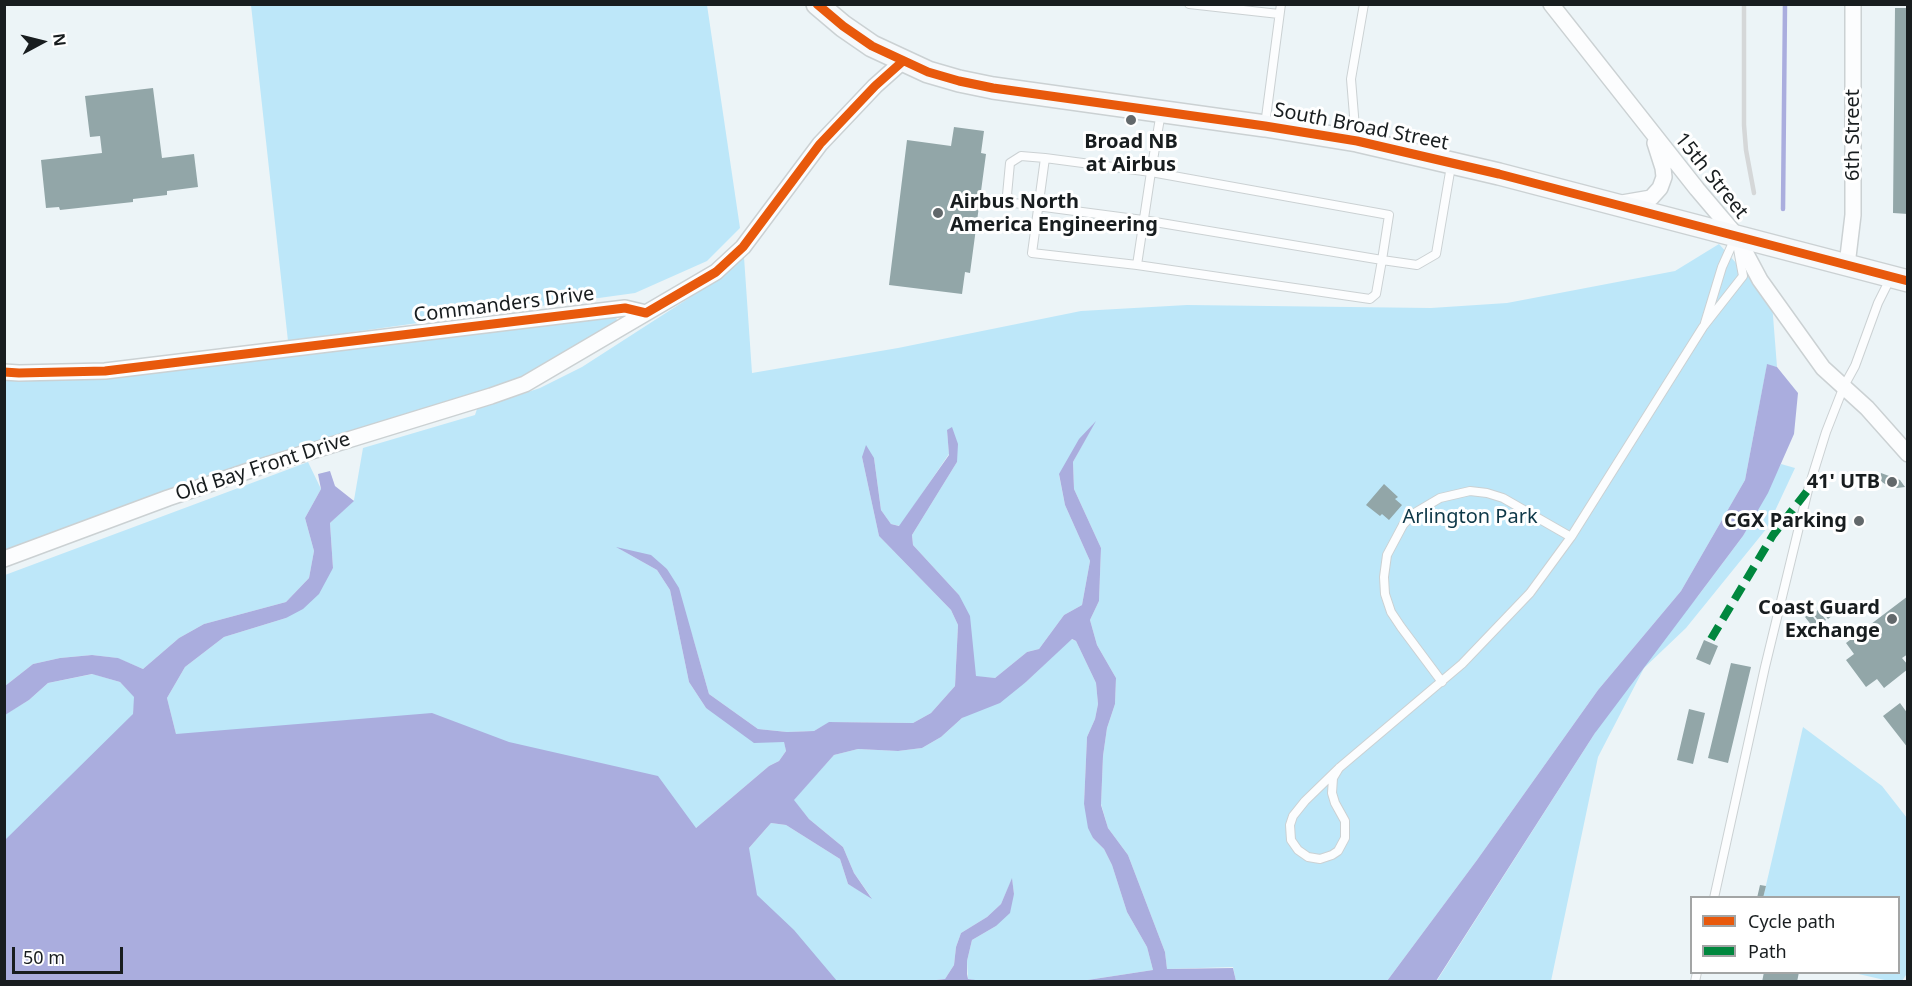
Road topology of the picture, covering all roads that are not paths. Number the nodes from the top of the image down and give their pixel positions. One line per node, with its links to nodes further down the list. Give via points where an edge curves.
1 (817, 4): 8 (street, South Broad Street, via 872,46)
2 (1188, 4): 7 (lane)
3 (1281, 4): 7 (lane)
4 (1364, 4): 12 (lane, via 1351,79)
5 (1551, 4): 11 (street, 15th Street)
6 (1853, 4): 22 (street, 6th Street, via 1852,215)
7 (1279, 14): 10 (lane)
8 (903, 61): 9 (street, South Broad Street, via 948,78 993,88); 24 (street, via 820,144 743,247 716,272)
9 (1161, 111): 10 (street, South Broad Street); 15 (lane)
10 (1265, 126): 12 (street, South Broad Street)
11 (1648, 127): 16 (street, via 1663,168 1660,188 1652,198); 19 (street, 15th Street)
12 (1357, 141): 14 (street, South Broad Street)
13 (1045, 158): 15 (lane); 17 (lane); 17 (lane, via 1021,156 1010,164 1006,195 1014,203)
14 (1452, 163): 16 (street, South Broad Street); 20 (lane, via 1436,254 1417,265)
15 (1151, 172): 18 (lane); 20 (lane, via 1389,215)
16 (1616, 204): 19 (street, South Broad Street)
17 (1039, 206): 18 (lane); 21 (lane, via 1032,253)
18 (1143, 220): 20 (lane); 21 (lane)
19 (1736, 235): 22 (street, South Broad Street); 25 (lane); 25 (lane, via 1743,276); 27 (street, 15th Street, via 1760,280 1823,368)
20 (1382, 260): 21 (lane, via 1376,294 1370,299)
21 (1137, 264)
22 (1847, 265): 23 (street, South Broad Street)
23 (1899, 279): 27 (lane, via 1878,303 1856,366)
24 (646, 313): 26 (street, Commanders Drive, via 625,308 105,371); 30 (street, Old Bay Front Drive, via 525,384 168,498)
25 (1703, 327): 29 (lane)
26 (4, 372)
27 (1844, 386): 28 (street, 15th Street); 33 (lane, via 1805,501)
28 (1908, 454)
29 (1571, 537): 31 (lane, via 1518,607); 31 (lane, via 1487,493 1440,498 1403,525 1387,555 1386,594 1391,612)
30 (4, 559)
31 (1442, 682): 32 (lane)
32 (1339, 768): 32 (lane, via 1293,816 1290,835 1295,846 1308,857 1327,857 1344,843 1345,821 1332,793 1333,778)
33 (1714, 896)

